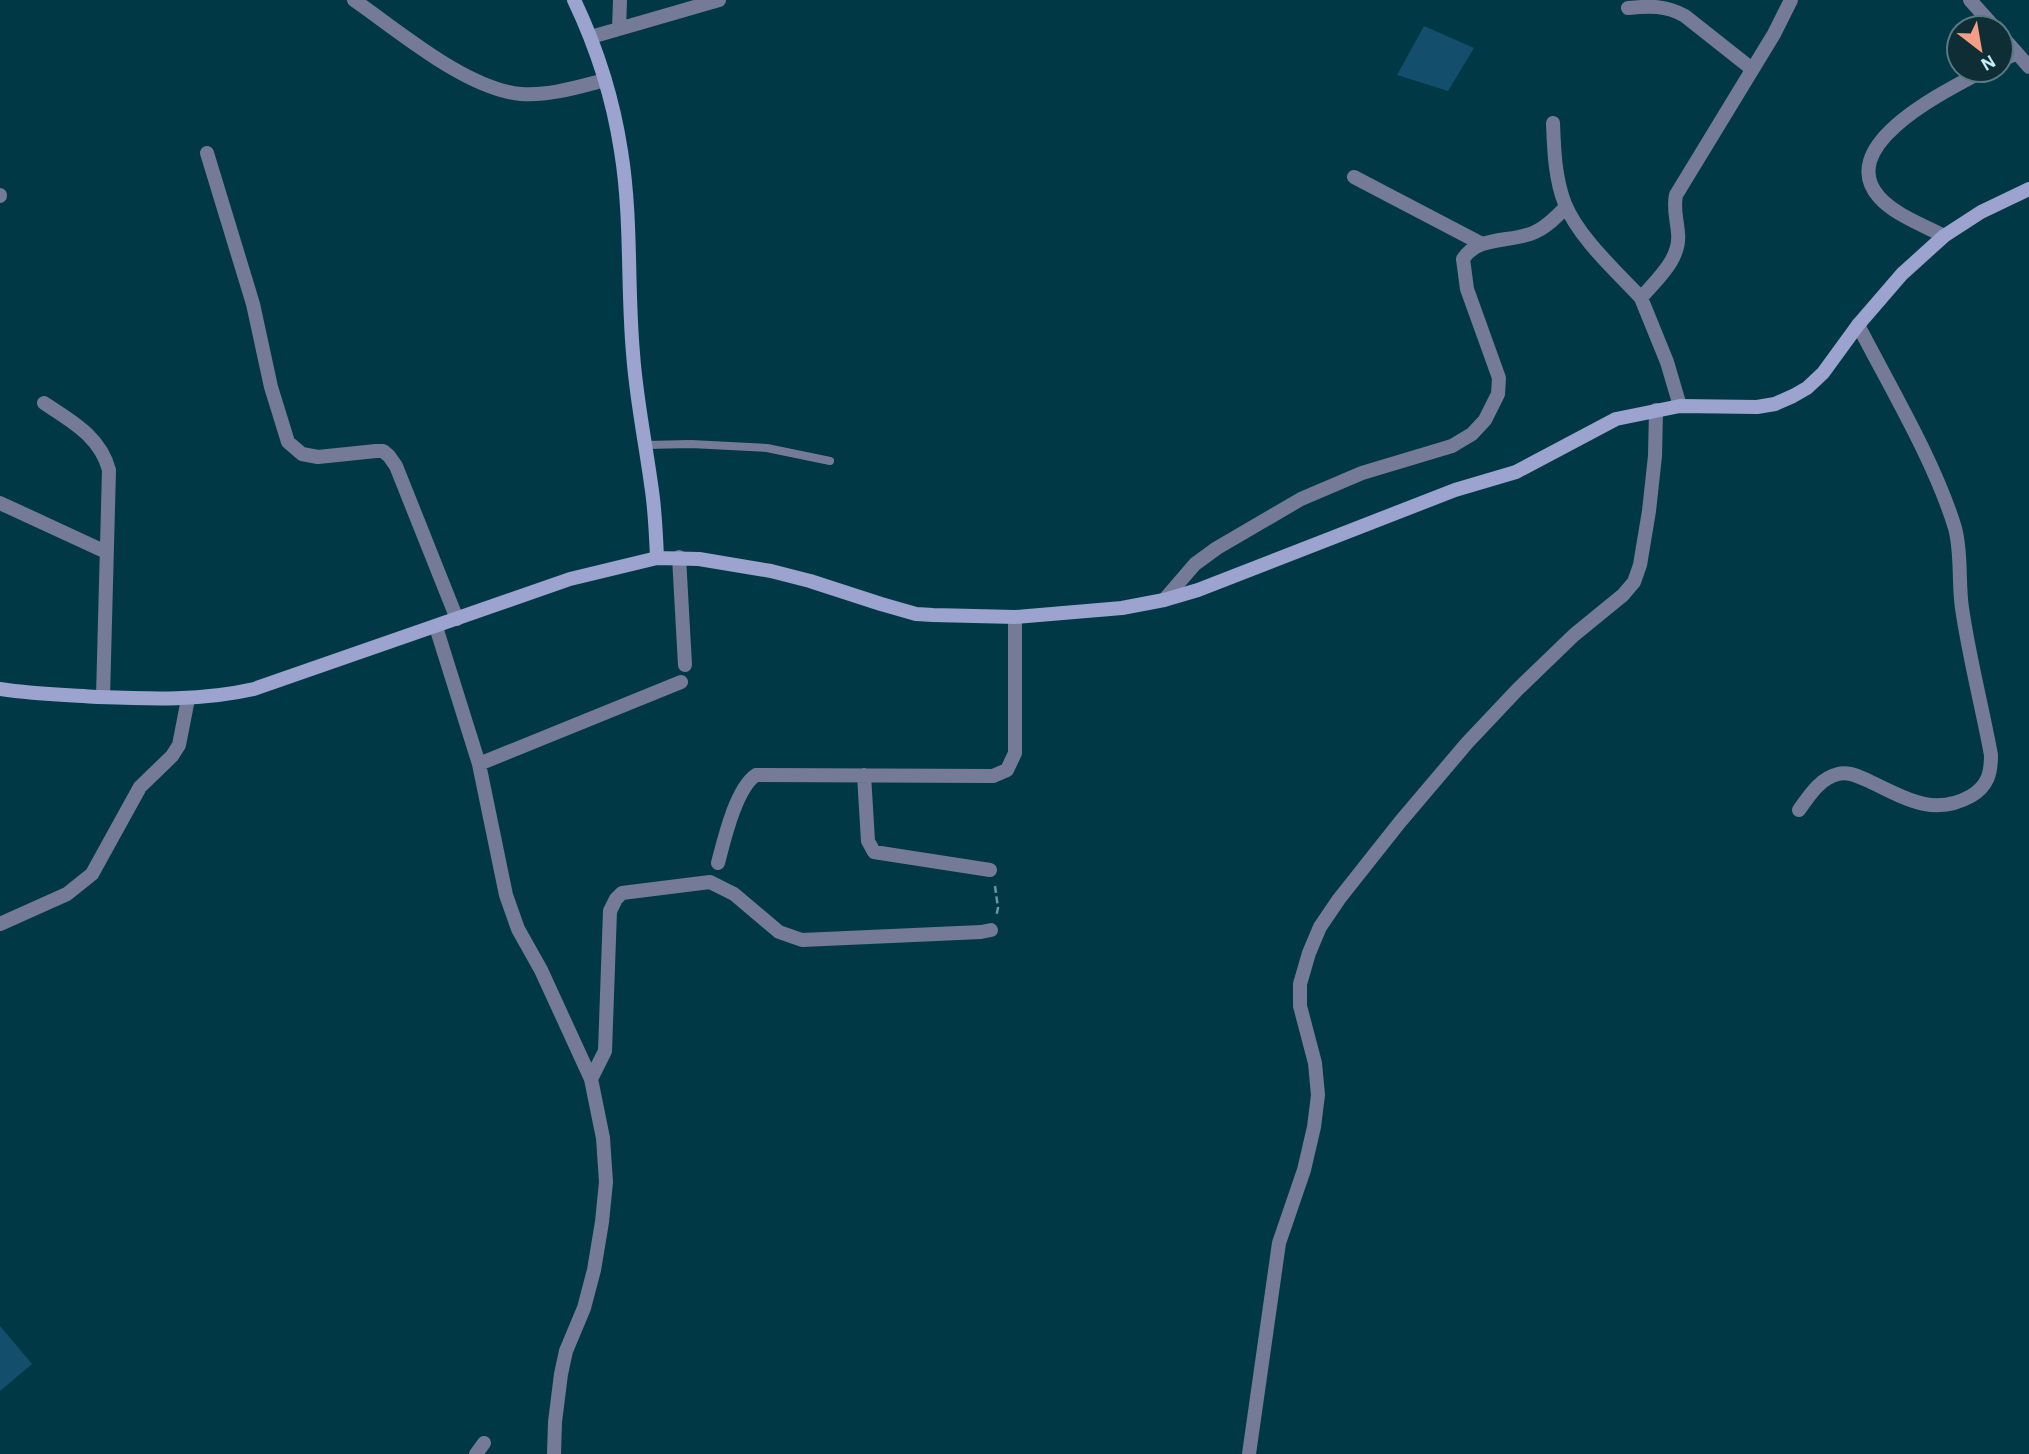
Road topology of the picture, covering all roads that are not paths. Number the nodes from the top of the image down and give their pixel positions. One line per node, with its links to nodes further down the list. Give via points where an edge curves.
1 (354, 0): 14 (street, via 449,66 497,89 553,93)
2 (574, 0): 10 (main road)
3 (620, 0): 9 (street)
4 (719, 0): 9 (street)
5 (1791, 0): 13 (street)
6 (1970, 0): 8 (street)
7 (1628, 8): 13 (street, via 1674,9)
8 (1982, 14)
9 (620, 29): 10 (street)
10 (591, 37): 14 (main road)
11 (2016, 53): 12 (street)
12 (2029, 67)
13 (1752, 69): 23 (street, via 1676,195 1675,255)
14 (605, 80): 28 (main road, via 621,152 632,348)
15 (1960, 84): 21 (street, via 1895,126 1870,160 1872,187 1884,202)
16 (1553, 123): 20 (street, via 1556,169)
17 (207, 153): 36 (street, via 253,304 288,442 302,454 318,457 376,451 389,456)
18 (1354, 177): 22 (street)
19 (2029, 189): 21 (main road)
20 (1566, 207): 22 (street, via 1536,232); 23 (street)
21 (1944, 236): 24 (main road, via 1902,274)
22 (1482, 244): 34 (street, via 1466,254 1462,265 1499,378 1498,394 1485,420 1452,446 1362,473 1301,499 1195,564)
23 (1641, 298): 26 (street)
24 (1858, 325): 26 (main road, via 1823,373 1793,396 1756,407); 45 (street, via 1922,450 1954,527 1964,620 1991,771 1978,792 1955,803 1930,806 1858,776 1838,774 1820,783)
25 (44, 403): 31 (street, via 83,429 106,456)
26 (1680, 406): 27 (main road)
27 (1656, 410): 34 (main road, via 1616,419 1516,472 1455,490); 52 (street, via 1649,511 1634,582 1467,743 1339,899 1309,953 1300,984 1300,1006 1318,1095 1304,1170 1279,1243)
28 (645, 445): 29 (lane, via 767,448); 33 (main road)
29 (831, 461)
30 (0, 503): 31 (street)
31 (106, 552): 41 (street)
32 (679, 557): 33 (main road); 35 (main road, via 771,571 916,614); 38 (street)
33 (657, 558): 36 (main road, via 570,579)
34 (1164, 600): 35 (main road)
35 (1015, 617): 44 (street, via 1015,753 1007,770 993,776)
36 (457, 619): 37 (main road)
37 (436, 627): 42 (main road, via 254,688); 43 (street)
38 (685, 665)
39 (681, 682): 43 (street)
40 (0, 689): 41 (main road)
41 (103, 697): 42 (main road)
42 (188, 699): 48 (street, via 179,745 140,787 92,874 67,894)
43 (479, 764): 50 (street, via 506,895 518,929)
44 (864, 775): 46 (street, via 755,775 745,786); 47 (street, via 868,841 874,852)
45 (1799, 810)
46 (718, 863)
47 (990, 870)
48 (0, 924)
49 (991, 930): 50 (street, via 802,940 779,932 734,894 710,882 622,893 610,911 605,1051)
50 (591, 1079): 51 (street, via 606,1182 594,1270 561,1374)
51 (554, 1454)
52 (1250, 1454)

